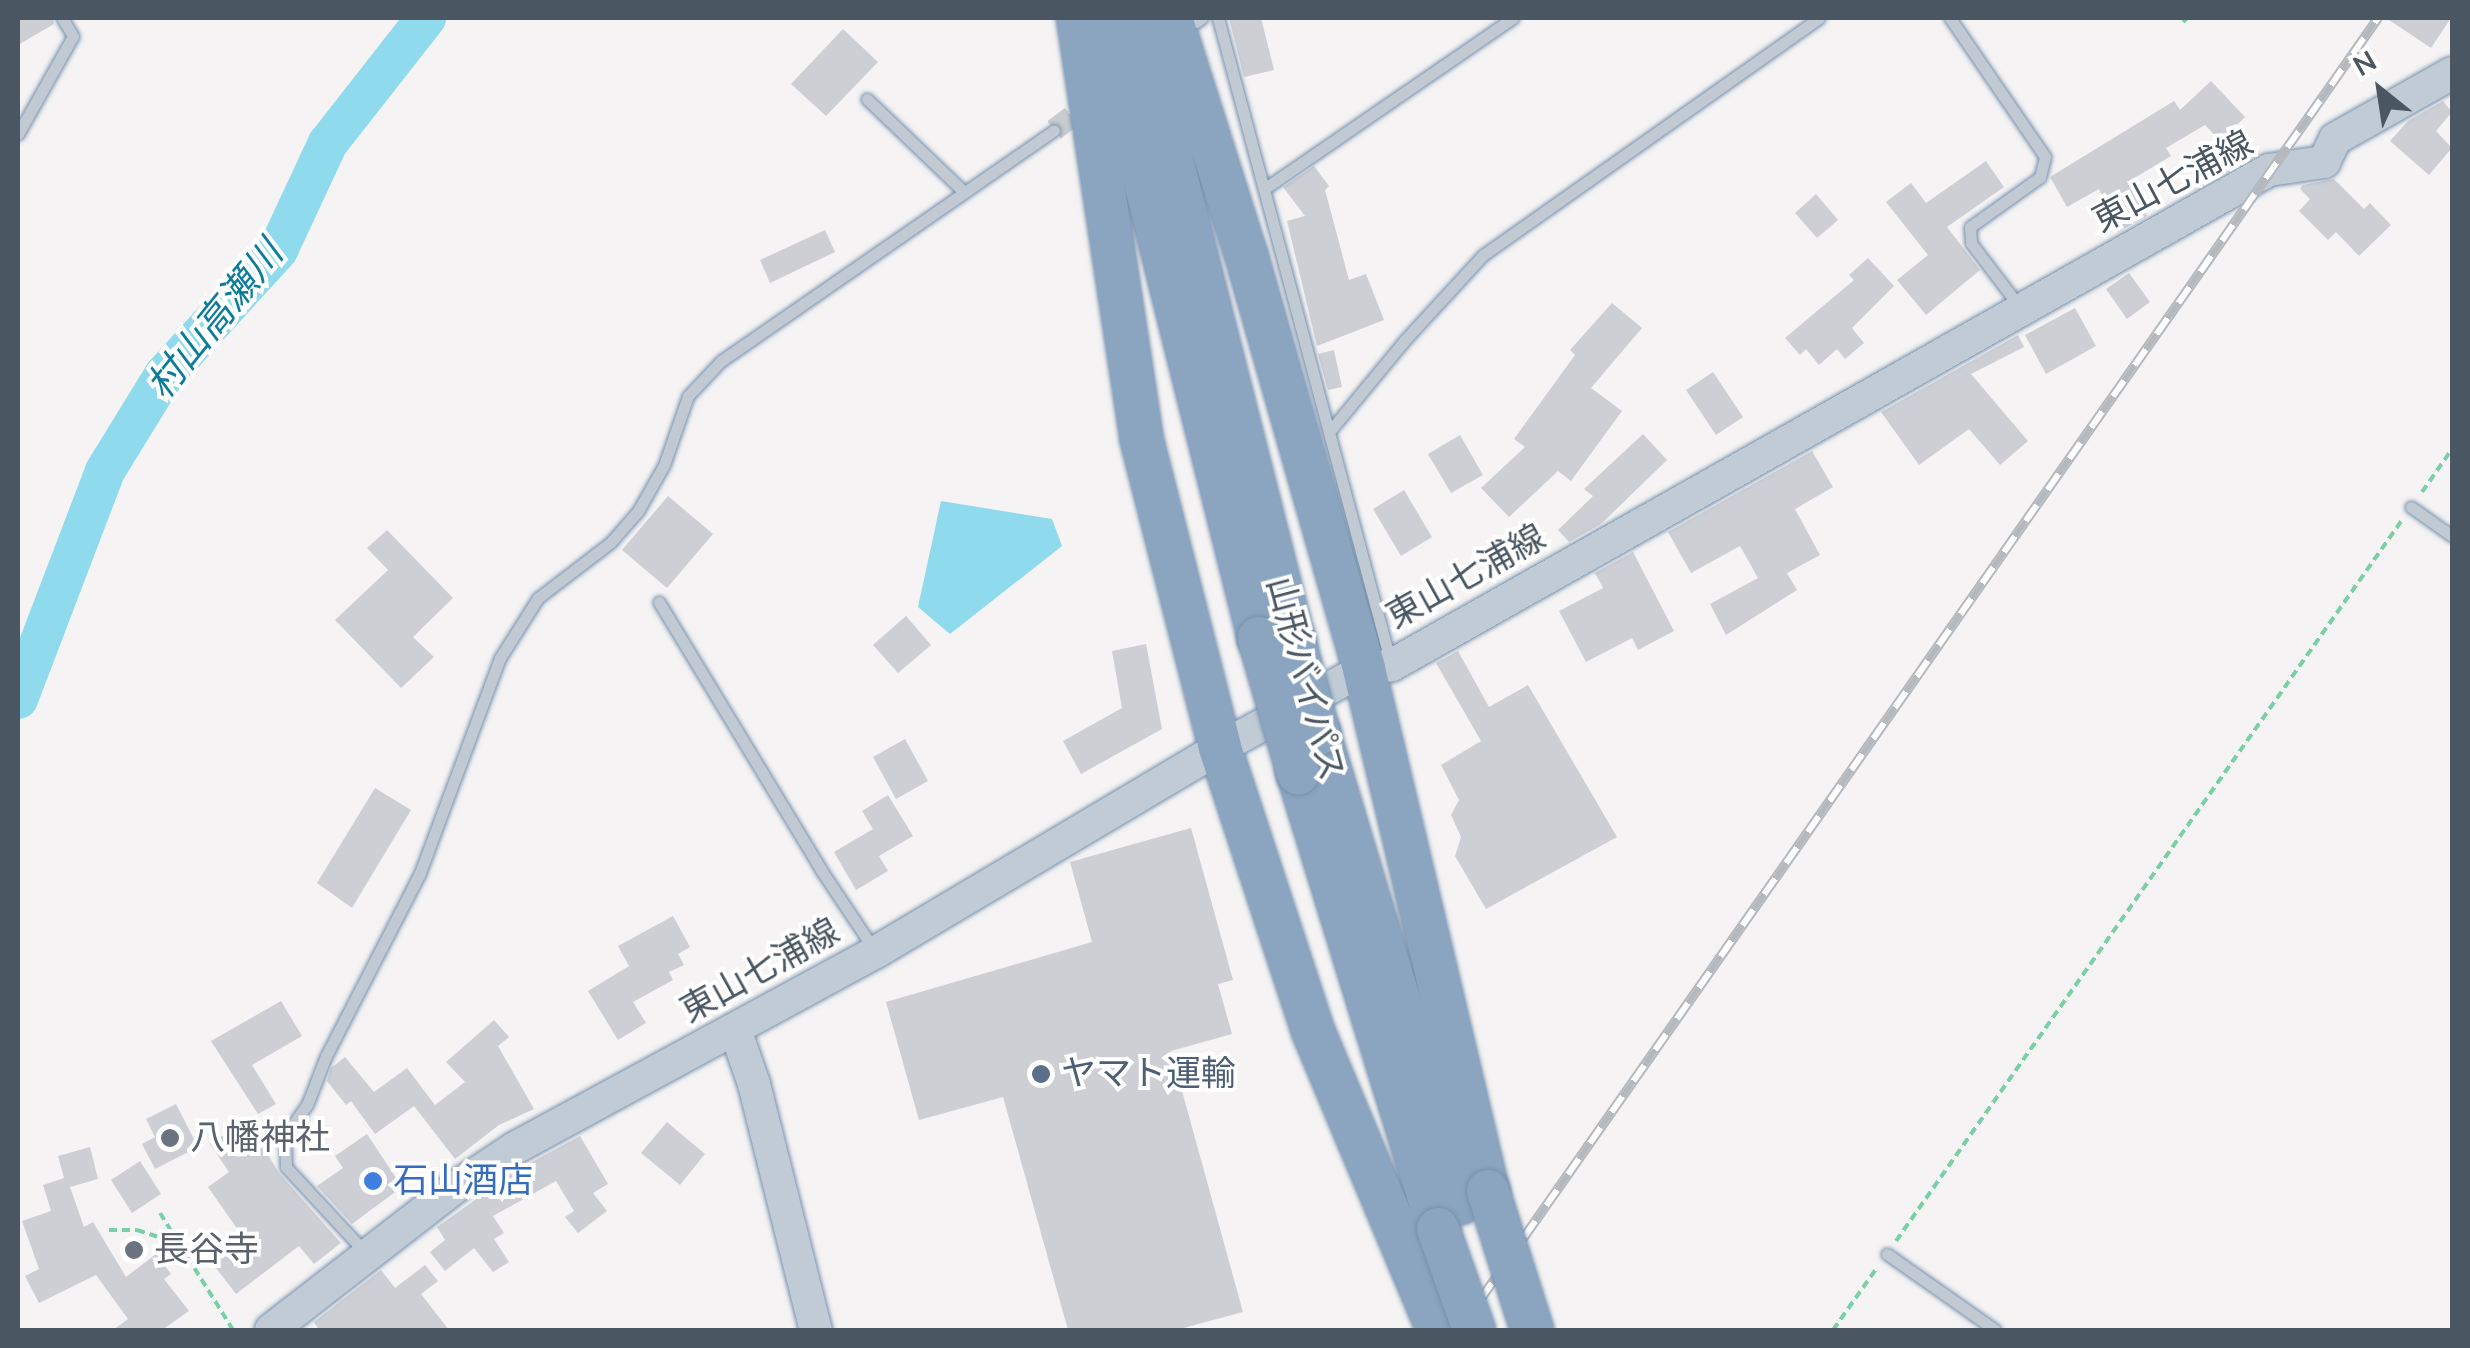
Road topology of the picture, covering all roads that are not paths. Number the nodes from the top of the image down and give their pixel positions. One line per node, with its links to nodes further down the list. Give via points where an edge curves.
1 (62, 18): 13 (lane, via 72,36)
2 (1078, 18): 23 (highway, via 1142,437)
3 (1104, 18): 21 (highway, 山形バイパス)
4 (1136, 18): 21 (highway, 山形バイパス)
5 (1218, 18): 14 (lane)
6 (1514, 18): 14 (lane)
7 (1819, 18): 17 (lane, via 1483,255)
8 (1950, 18): 16 (lane, via 2045,157 2040,177 1970,227 1971,243)
9 (1189, 19): 22 (highway, via 1246,254)
10 (2452, 73): 16 (main road, 東山七浦線, via 2335,139 2324,162 2269,170)
11 (867, 99): 15 (lane)
12 (1054, 130): 15 (lane)
13 (18, 134)
14 (1264, 190): 17 (lane)
15 (964, 192): 27 (lane, via 720,361 688,396 664,465 638,511 610,542 538,598 500,658 420,873 307,1105 285,1136 286,1168)
16 (2023, 310): 22 (main road, 東山七浦線)
17 (1329, 432): 22 (lane)
18 (2411, 507): 19 (lane)
19 (2452, 536)
20 (658, 602): 24 (lane)
21 (1276, 640): 26 (highway, 山形バイパス, bridge, via 1319,734); 26 (highway, 山形バイパス, bridge, via 1298,773)
22 (1378, 667): 23 (main road, 東山七浦線); 26 (highway)
23 (1220, 748): 24 (main road, 東山七浦線); 31 (highway, via 1313,1031)
24 (876, 952): 25 (main road, 東山七浦線)
25 (736, 1032): 27 (main road, 東山七浦線, via 515,1148); 30 (main road)
26 (1462, 1208): 32 (highway, 山形バイパス, bridge); 33 (highway, 山形バイパス); 34 (highway, bridge)
27 (367, 1254): 29 (main road, 東山七浦線)
28 (1887, 1254): 35 (lane)
29 (272, 1330)
30 (816, 1330)
31 (1438, 1330)
32 (1474, 1330)
33 (1506, 1330)
34 (1532, 1330)
35 (1995, 1330)

